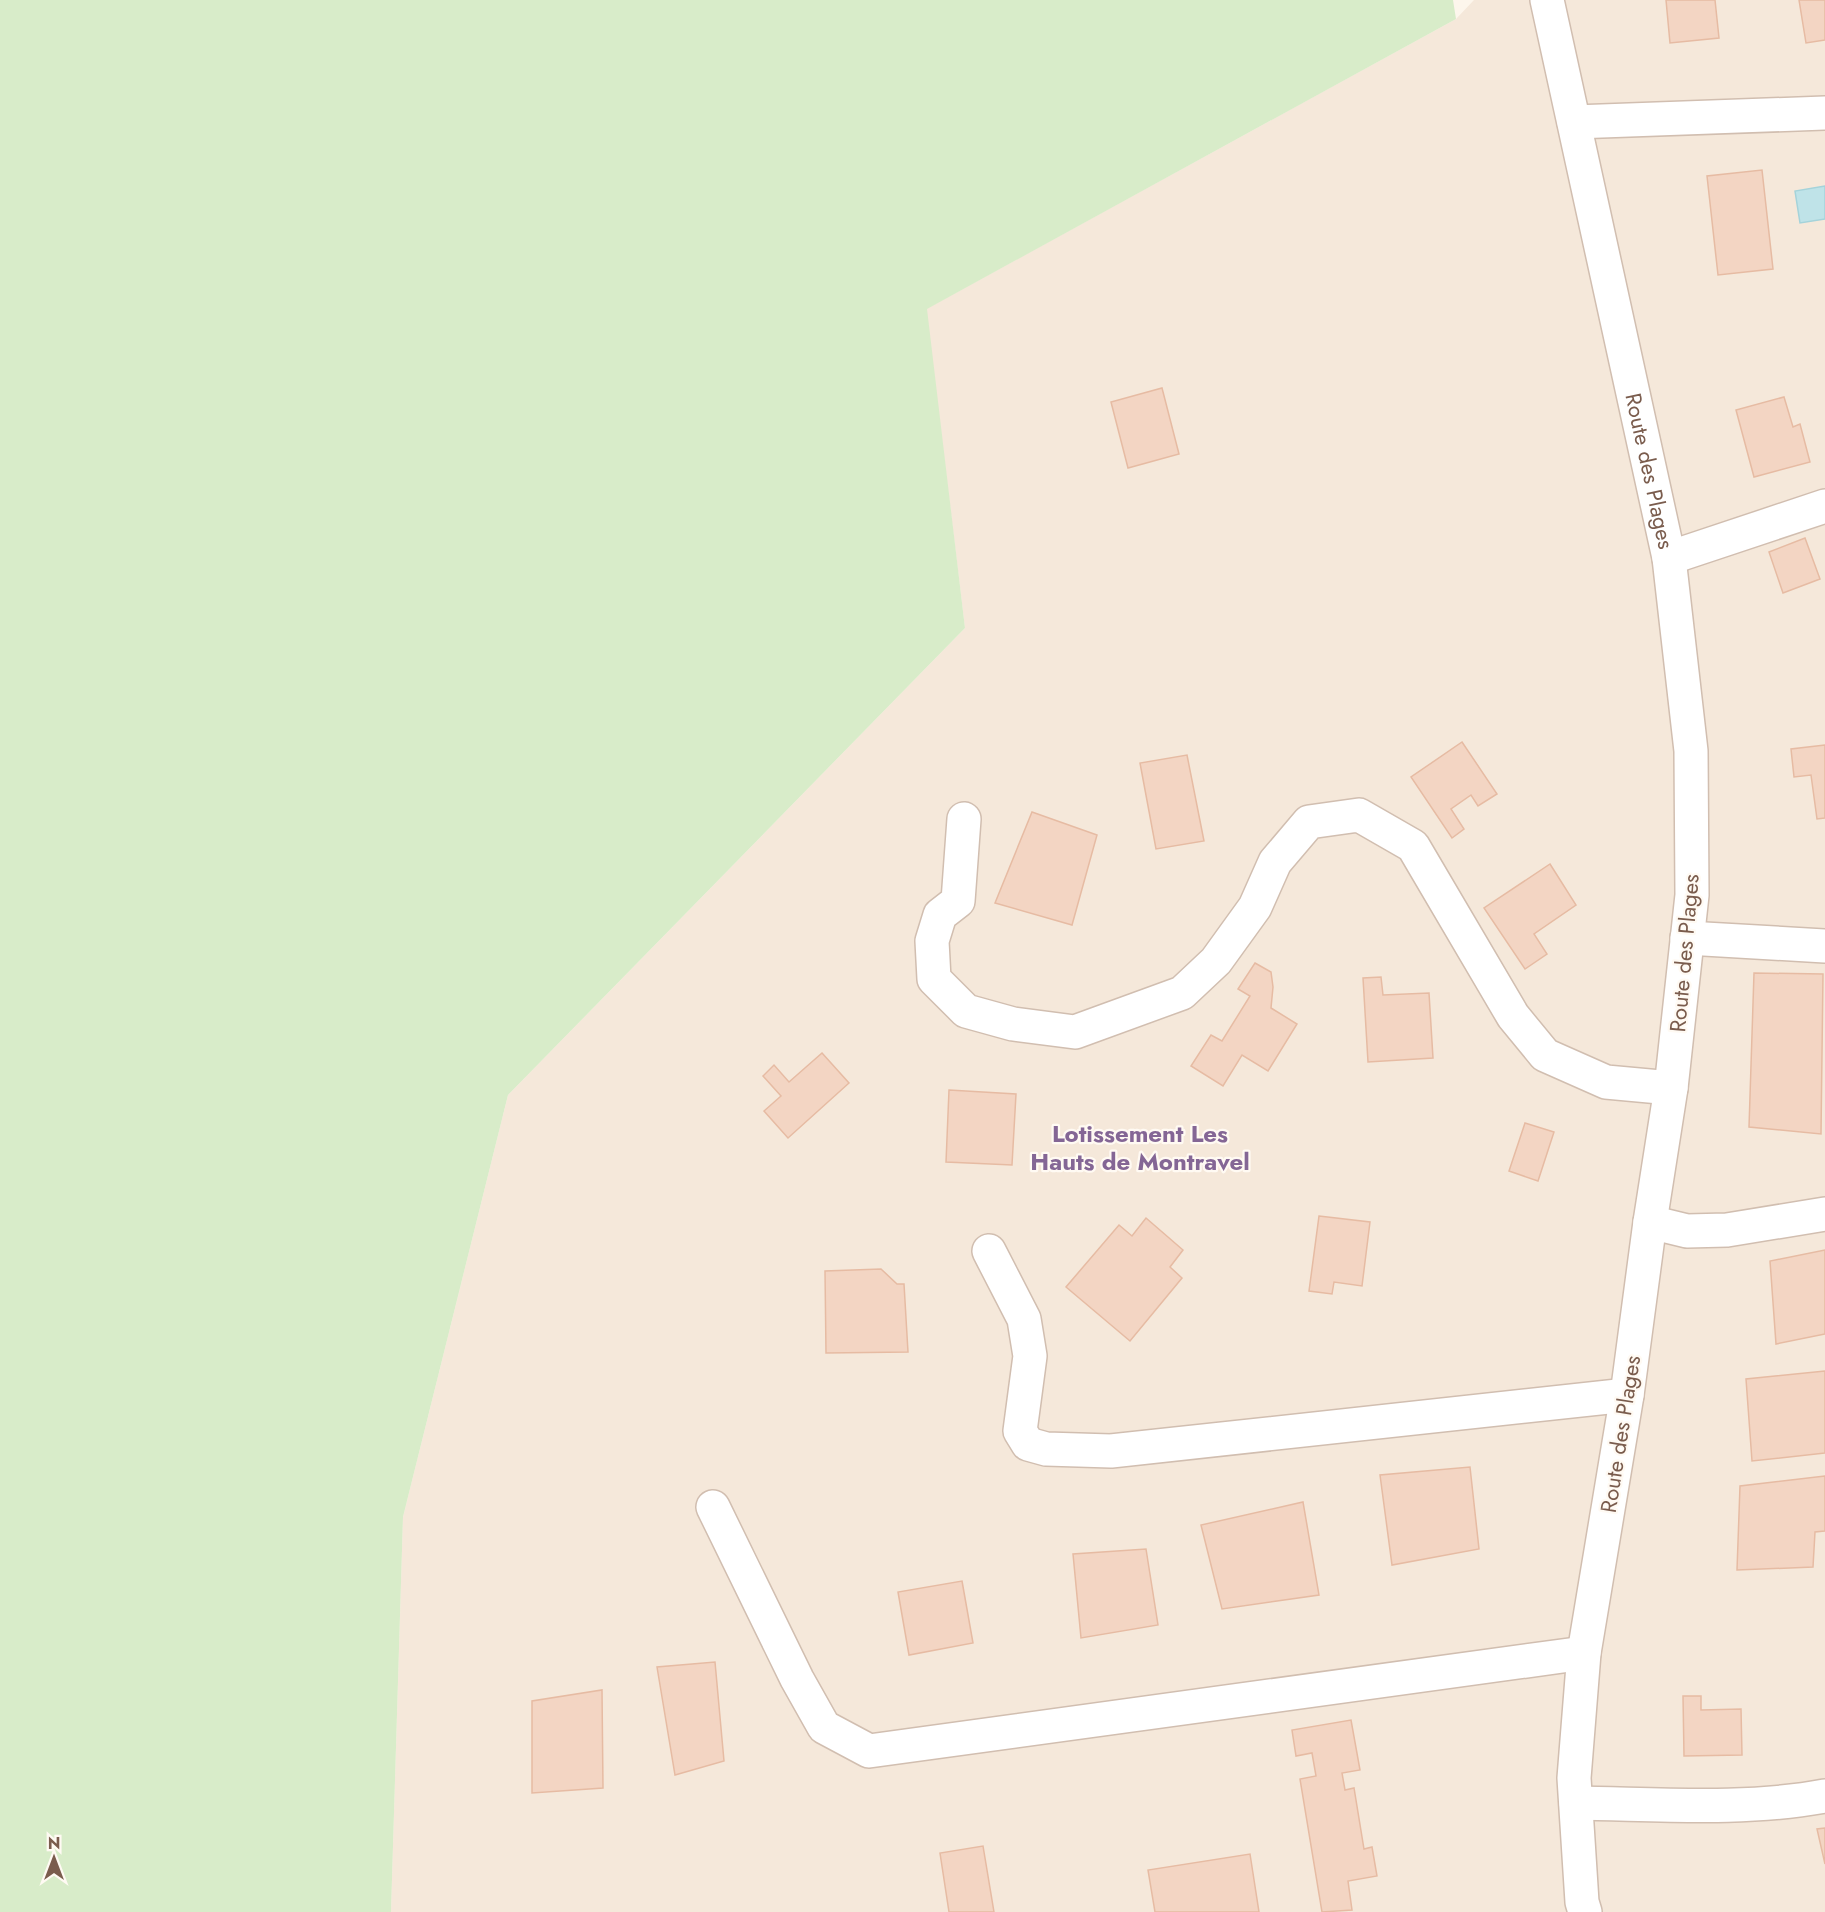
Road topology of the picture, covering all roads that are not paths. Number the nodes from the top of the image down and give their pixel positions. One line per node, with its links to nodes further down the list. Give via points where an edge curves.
1 (1547, 0): 3 (street, Route des Plages)
2 (1825, 113): 3 (street)
3 (1574, 122): 5 (street, Route des Plages)
4 (1825, 506): 5 (street)
5 (1669, 558): 7 (street, Route des Plages, via 1691,751 1692,896)
6 (964, 819): 9 (street, via 958,901 940,915 932,941 934,979 966,1011 1013,1024 1076,1032 1182,993 1216,961 1255,907 1275,862 1309,822 1359,815 1413,846 1513,1016 1545,1055 1606,1082)
7 (1688, 938): 8 (street); 9 (street, Route des Plages)
8 (1825, 946)
9 (1671, 1088): 11 (street, Route des Plages)
10 (1825, 1214): 11 (street, via 1727,1230 1687,1231)
11 (1650, 1222): 13 (street, Route des Plages)
12 (989, 1251): 13 (street, via 1024,1319 1030,1356 1020,1431 1028,1443 1046,1449 1111,1451)
13 (1627, 1395): 15 (street, Route des Plages)
14 (713, 1507): 15 (street, via 824,1727 869,1751)
15 (1584, 1653): 17 (street, Route des Plages, via 1574,1778)
16 (1825, 1796): 17 (street, via 1757,1804)
17 (1576, 1803): 18 (street, Route des Plages)
18 (1585, 1912)

